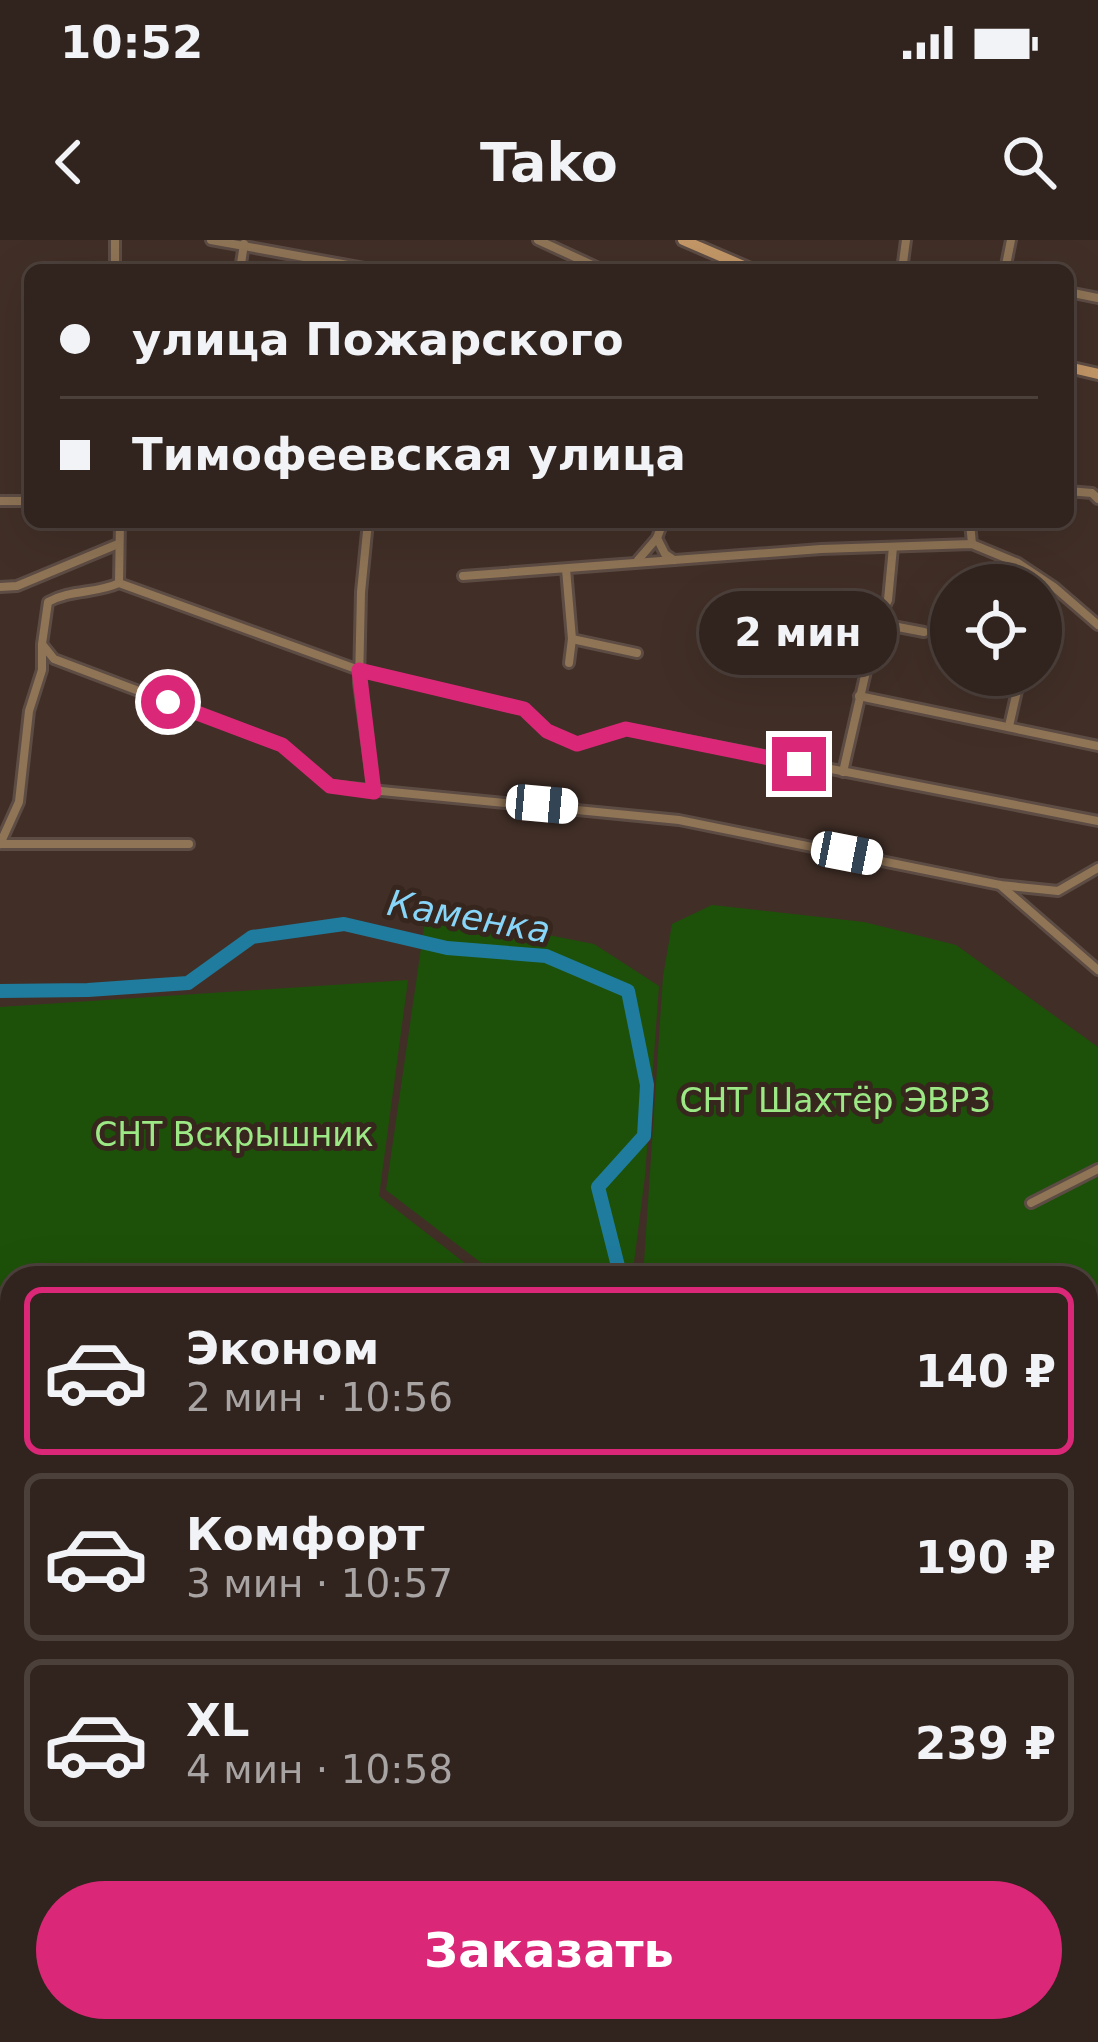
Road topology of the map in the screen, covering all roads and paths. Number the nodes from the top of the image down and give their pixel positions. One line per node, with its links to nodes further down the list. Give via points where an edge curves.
1 (211, 240): 4 (street)
2 (538, 240): 7 (street)
3 (683, 240): 8 (main road)
4 (244, 244): 5 (street); 6 (street)
5 (241, 264)
6 (345, 264)
7 (590, 264)
8 (739, 264)
9 (119, 528): 14 (street)
10 (367, 528): 31 (street)
11 (661, 528): 13 (street)
12 (971, 528): 15 (street)
13 (658, 538): 17 (street); 18 (street)
14 (118, 544): 21 (street); 22 (street)
15 (972, 544): 16 (street); 25 (street, via 1018,563)
16 (893, 547): 17 (street); 24 (street)
17 (674, 560): 18 (street)
18 (636, 561): 19 (street)
19 (566, 569): 20 (street); 27 (street)
20 (463, 576)
21 (119, 583): 28 (street, via 48,602); 31 (street)
22 (0, 587)
23 (761, 614): 24 (street)
24 (878, 623): 26 (street); 32 (street)
25 (1098, 625)
26 (925, 632)
27 (572, 639): 29 (street); 30 (street)
28 (41, 644): 37 (street, via 54,658 282,745 330,786); 39 (street, via 19,802)
29 (637, 653)
30 (569, 663)
31 (359, 670): 36 (street, via 524,709 577,744 626,729); 37 (street)
32 (859, 696): 34 (street); 36 (street)
33 (1016, 696): 34 (street)
34 (1009, 727): 35 (street)
35 (1098, 746)
36 (842, 772): 38 (street)
37 (374, 792): 42 (street, via 679,820)
38 (1098, 821)
39 (0, 844): 40 (street)
40 (190, 844)
41 (1098, 868): 42 (street, via 1058,891)
42 (1000, 885): 43 (street)
43 (1098, 970)
44 (1098, 1169): 45 (street)
45 (1031, 1203)

